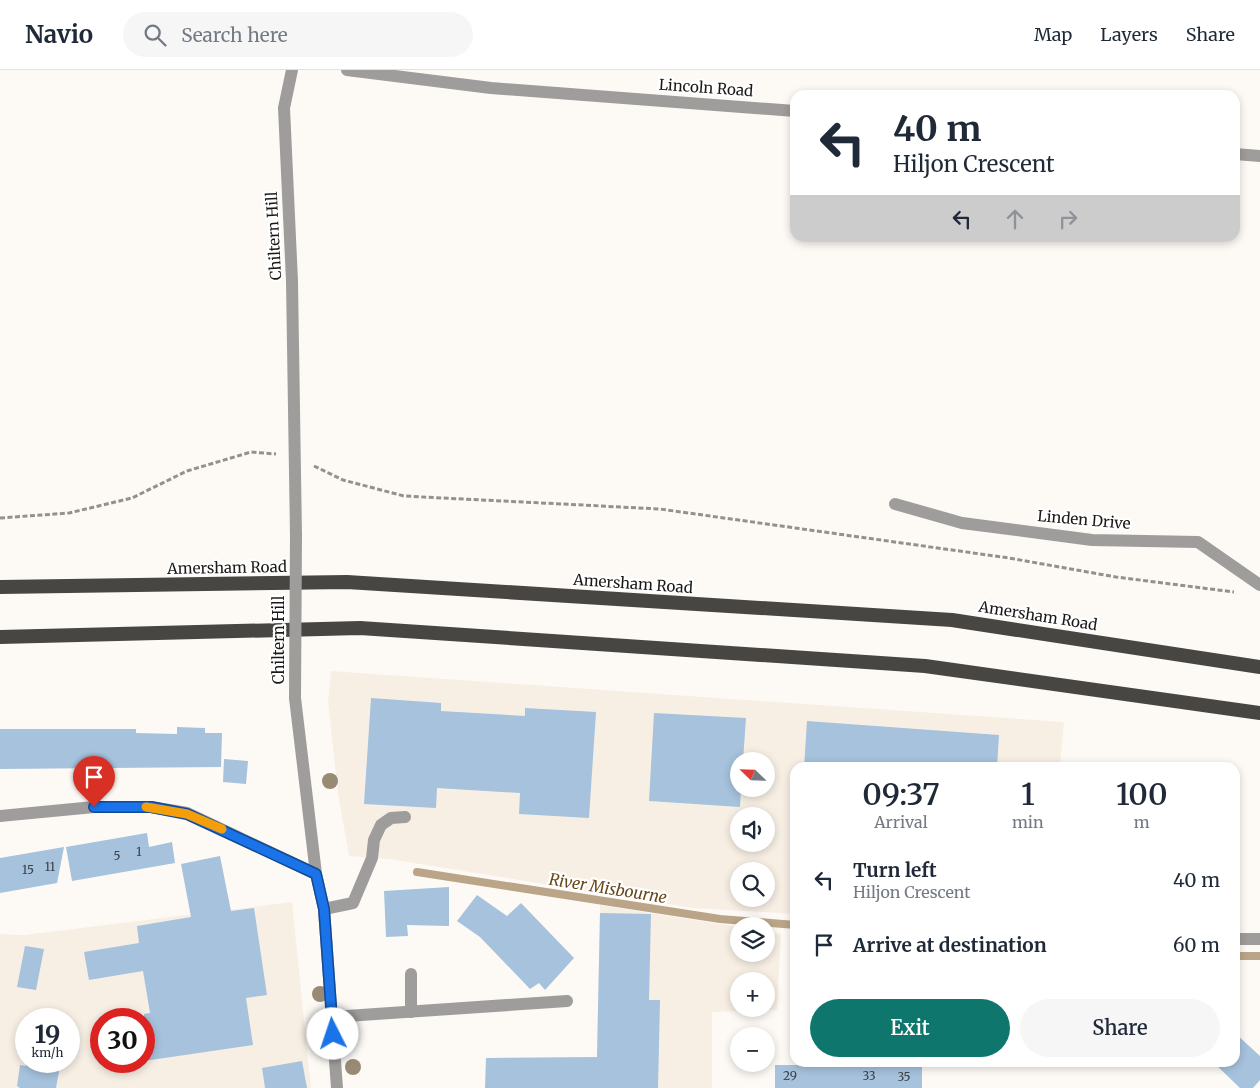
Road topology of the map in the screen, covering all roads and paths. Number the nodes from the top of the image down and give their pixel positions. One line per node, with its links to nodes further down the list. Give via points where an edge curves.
1 (292, 70): 6 (street, Chiltern Hill, via 284,108 292,281)
2 (347, 70): 3 (street, Lincoln Road, via 491,88)
3 (790, 111)
4 (1240, 154): 5 (street)
5 (1260, 156)
6 (294, 456): 8 (path, via 251,452 187,472 132,498 69,513); 11 (path, via 342,480 404,496 660,509 1010,558 1116,578); 17 (street, Chiltern Hill, bridge, via 295,698)
7 (895, 504): 9 (street, Linden Drive, via 962,523 1083,539 1198,542)
8 (0, 518)
9 (1260, 585)
10 (0, 587): 13 (highway, Amersham Road, via 347,582 952,620)
11 (1242, 593)
12 (0, 637): 14 (highway, via 360,628 925,666)
13 (1260, 667)
14 (1260, 714)
15 (0, 816): 17 (street, via 94,807 151,807 187,814)
16 (405, 817): 18 (street, via 392,818 381,825 374,840 372,858 353,903)
17 (316, 874): 18 (street, Chiltern Hill)
18 (324, 909): 24 (street, Chiltern Hill)
19 (1260, 939): 20 (street)
20 (1240, 940)
21 (411, 974): 23 (street)
22 (567, 1002): 23 (street)
23 (411, 1012): 24 (street)
24 (332, 1017): 25 (street, Chiltern Hill)
25 (337, 1088)

